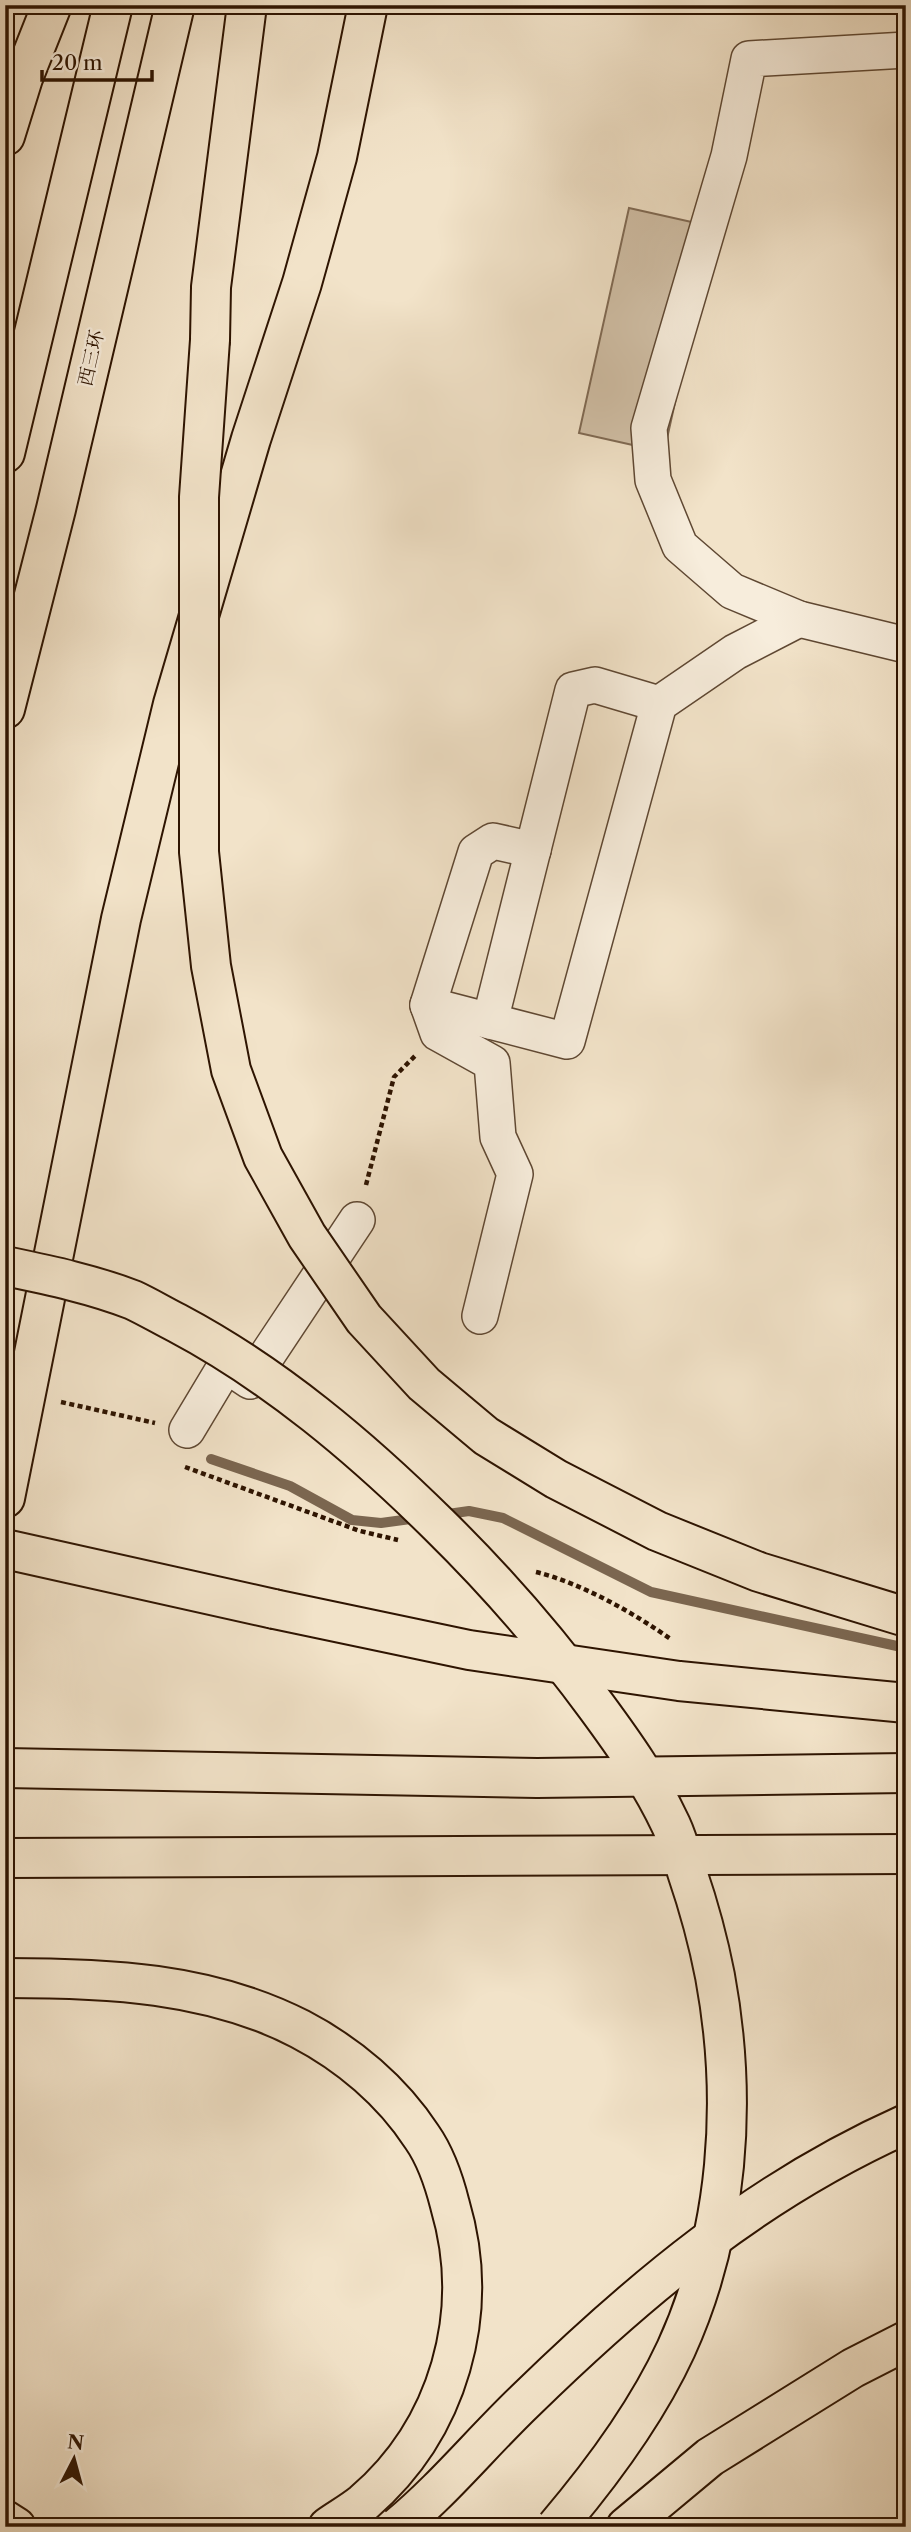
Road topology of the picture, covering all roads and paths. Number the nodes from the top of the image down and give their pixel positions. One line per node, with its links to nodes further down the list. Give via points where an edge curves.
1 (52, 5): 7 (main road)
2 (113, 5): 8 (main road)
3 (175, 5): 14 (main road, 西三环)
4 (247, 5): 25 (main road, bridge, via 211,287 199,497 199,852 211,966 231,1070 263,1157 307,1236 364,1318 424,1384 486,1436 556,1479 657,1531 760,1572)
5 (368, 5): 23 (main road, via 337,157 302,283 173,704 121,919)
6 (906, 50): 11 (street, via 749,59 729,156 649,429 653,480 680,545 732,591)
7 (5, 136)
8 (39, 314): 9 (main road); 10 (main road)
9 (5, 409)
10 (5, 453)
11 (799, 619): 12 (street); 13 (street, via 735,652)
12 (906, 645)
13 (659, 704): 15 (street, via 595,685 573,690); 17 (street, via 567,1041)
14 (5, 709)
15 (533, 850): 16 (street, via 493,842 476,852); 17 (street)
16 (433, 1019): 17 (street); 18 (path, via 394,1077); 20 (street, via 492,1063 498,1137 515,1174)
17 (490, 1021)
18 (357, 1220): 22 (street, via 250,1381 226,1364)
19 (5, 1266): 38 (main road, bridge, via 135,1301 210,1341 280,1387 339,1434 469,1555 560,1658 636,1762 673,1828 706,1929 724,2023 727,2115 722,2189 704,2274 676,2350 629,2432)
20 (480, 1316)
21 (53, 1401): 22 (path)
22 (187, 1430)
23 (5, 1498)
24 (5, 1549): 26 (main road, bridge, via 469,1650 679,1681)
25 (906, 1616)
26 (906, 1703)
27 (5, 1769): 28 (main road, bridge, via 537,1778)
28 (906, 1773)
29 (906, 1854): 30 (main road, bridge)
30 (5, 1858)
31 (5, 1978): 36 (main road, via 161,1986 255,2009 341,2053 400,2107 423,2138 442,2176 461,2253 457,2347 429,2423 401,2464 362,2503)
32 (906, 2124): 37 (main road, bridge, via 802,2176 688,2255 571,2356)
33 (906, 2341): 39 (main road, via 853,2368 710,2457)
34 (5, 2520): 35 (main road)
35 (16, 2527)
36 (328, 2527)
37 (398, 2527)
38 (556, 2527)
39 (626, 2527)

